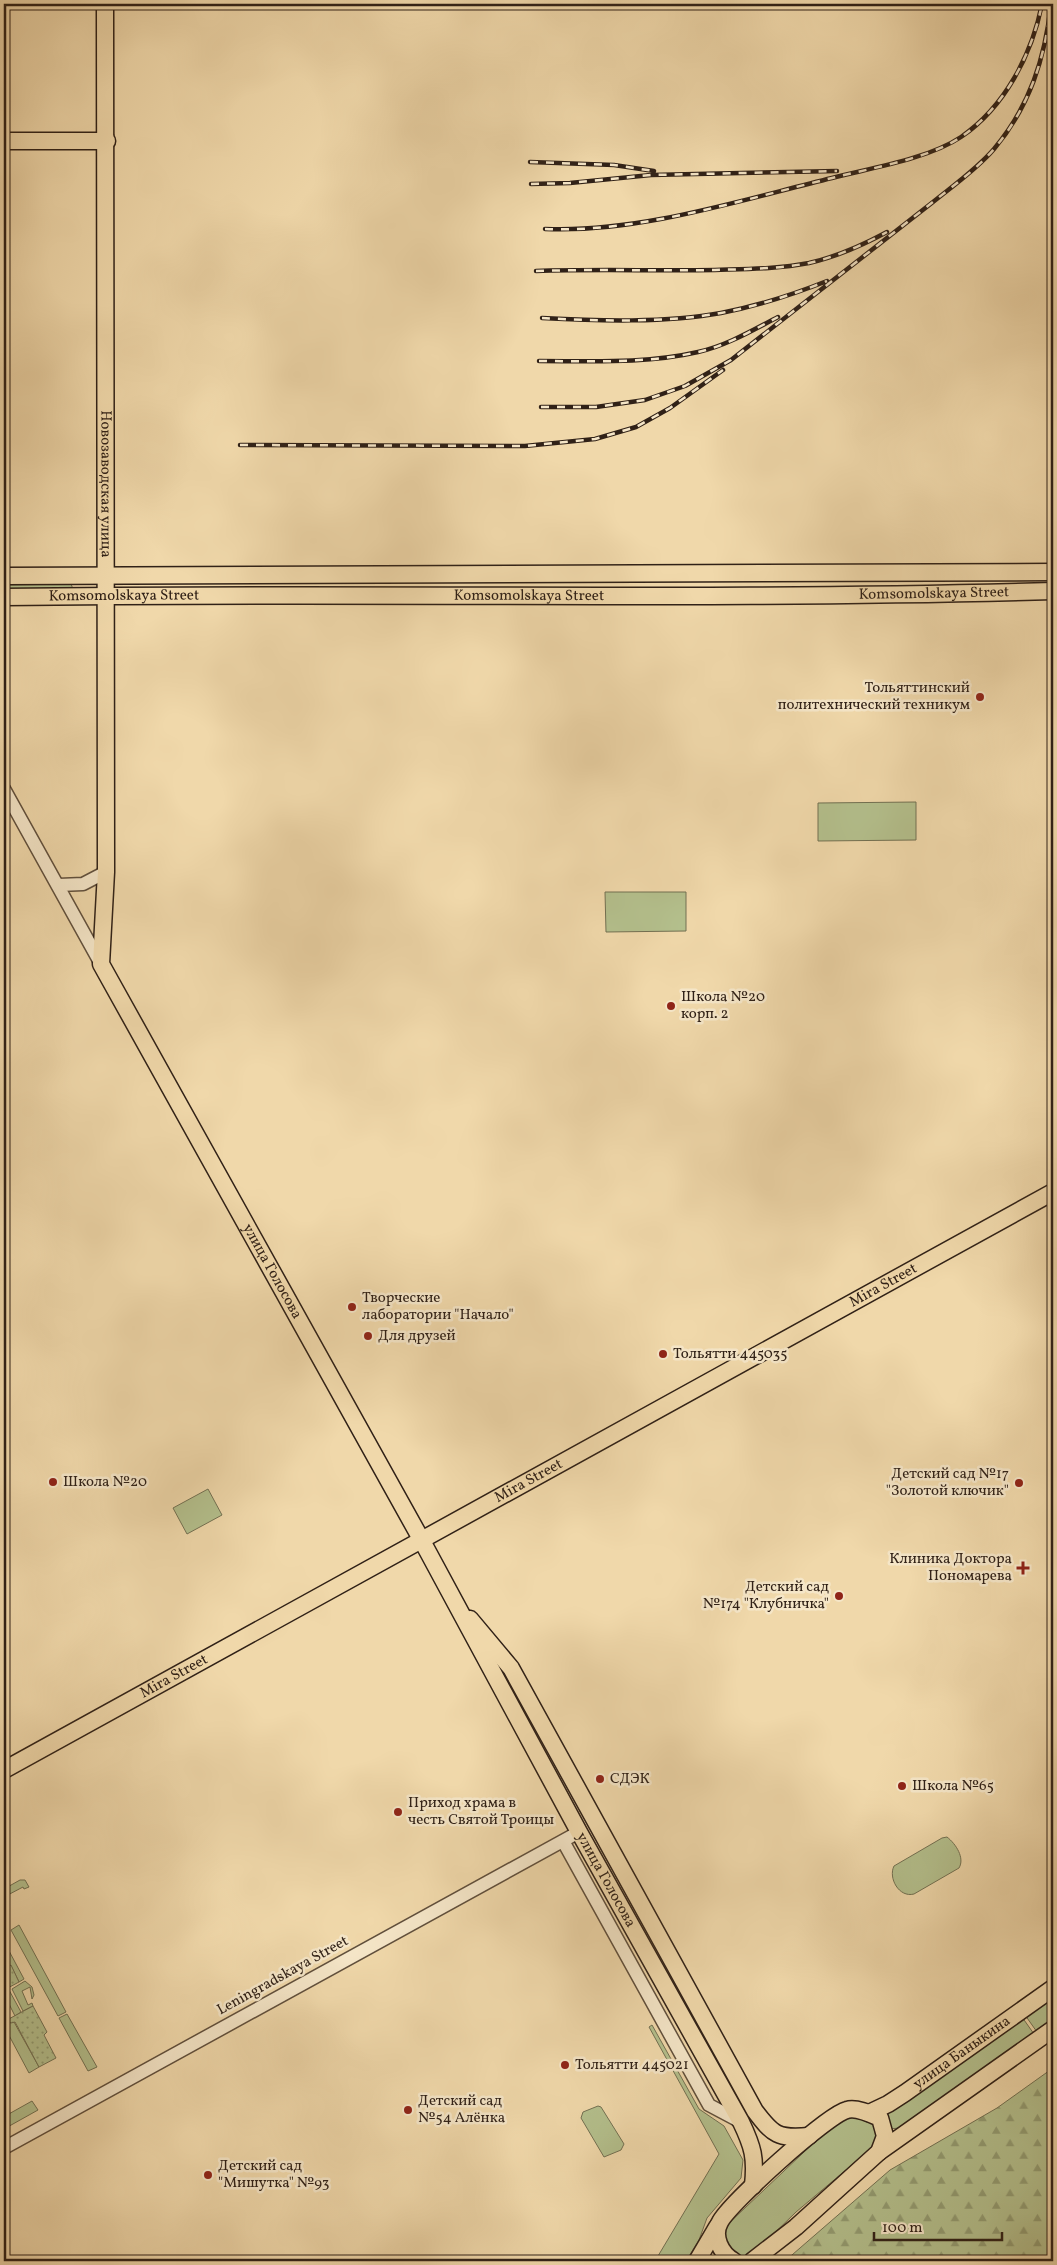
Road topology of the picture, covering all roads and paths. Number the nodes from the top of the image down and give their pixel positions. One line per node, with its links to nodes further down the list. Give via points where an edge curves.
1 (105, 4): 2 (main road, Новозаводская улица)
2 (107, 141): 3 (main road); 7 (main road, Новозаводская улица)
3 (4, 142)
4 (1053, 572): 5 (main road, Komsomolskaya Street)
5 (565, 573): 6 (main road, Komsomolskaya Street); 12 (main road)
6 (390, 574): 7 (main road, Komsomolskaya Street); 11 (main road)
7 (106, 575): 8 (main road, Komsomolskaya Street); 10 (main road, Новозаводская улица)
8 (4, 576)
9 (1053, 591): 12 (main road, Komsomolskaya Street, via 889,596)
10 (106, 596): 11 (main road, Komsomolskaya Street); 13 (main road, Komsomolskaya Street); 15 (main road, Новозаводская улица)
11 (390, 596): 12 (main road, Komsomolskaya Street)
12 (566, 596)
13 (4, 597)
14 (4, 789): 16 (street)
15 (106, 872): 16 (street, via 84,884); 17 (main road, Новозаводская улица)
16 (59, 885): 17 (street)
17 (102, 964): 19 (main road, улица Голосова)
18 (1053, 1192): 19 (main road, Mira Street)
19 (420, 1539): 20 (main road, улица Голосова); 23 (main road, Mira Street)
20 (441, 1579): 21 (main road, улица Голосова, via 467,1616); 22 (main road, улица Голосова)
21 (512, 1668): 22 (main road, via 503,1667); 26 (main road, улица Голосова)
22 (494, 1677): 24 (main road, улица Голосова)
23 (4, 1770)
24 (579, 1832): 25 (street, Leningradskaya Street); 27 (main road, улица Голосова)
25 (563, 1841): 31 (street, via 709,2106); 33 (street, Leningradskaya Street)
26 (642, 1905): 27 (main road, via 640,1914); 32 (main road, улица Голосова, via 755,2111 770,2131 786,2138)
27 (624, 1914): 31 (main road, улица Голосова)
28 (1053, 1988): 30 (main road, улица Баныкина, via 905,2093)
29 (1053, 2029): 34 (main road)
30 (869, 2113): 32 (main road, via 848,2109); 34 (main road, via 880,2118 883,2125 885,2136)
31 (741, 2122): 35 (main road, улица Голосова, via 753,2146)
32 (809, 2136): 35 (main road)
33 (4, 2148)
34 (879, 2152): 39 (main road, via 796,2227)
35 (753, 2186): 36 (main road)
36 (720, 2222): 37 (main road); 38 (main road, via 718,2243)
37 (697, 2261)
38 (734, 2261)
39 (752, 2261)

